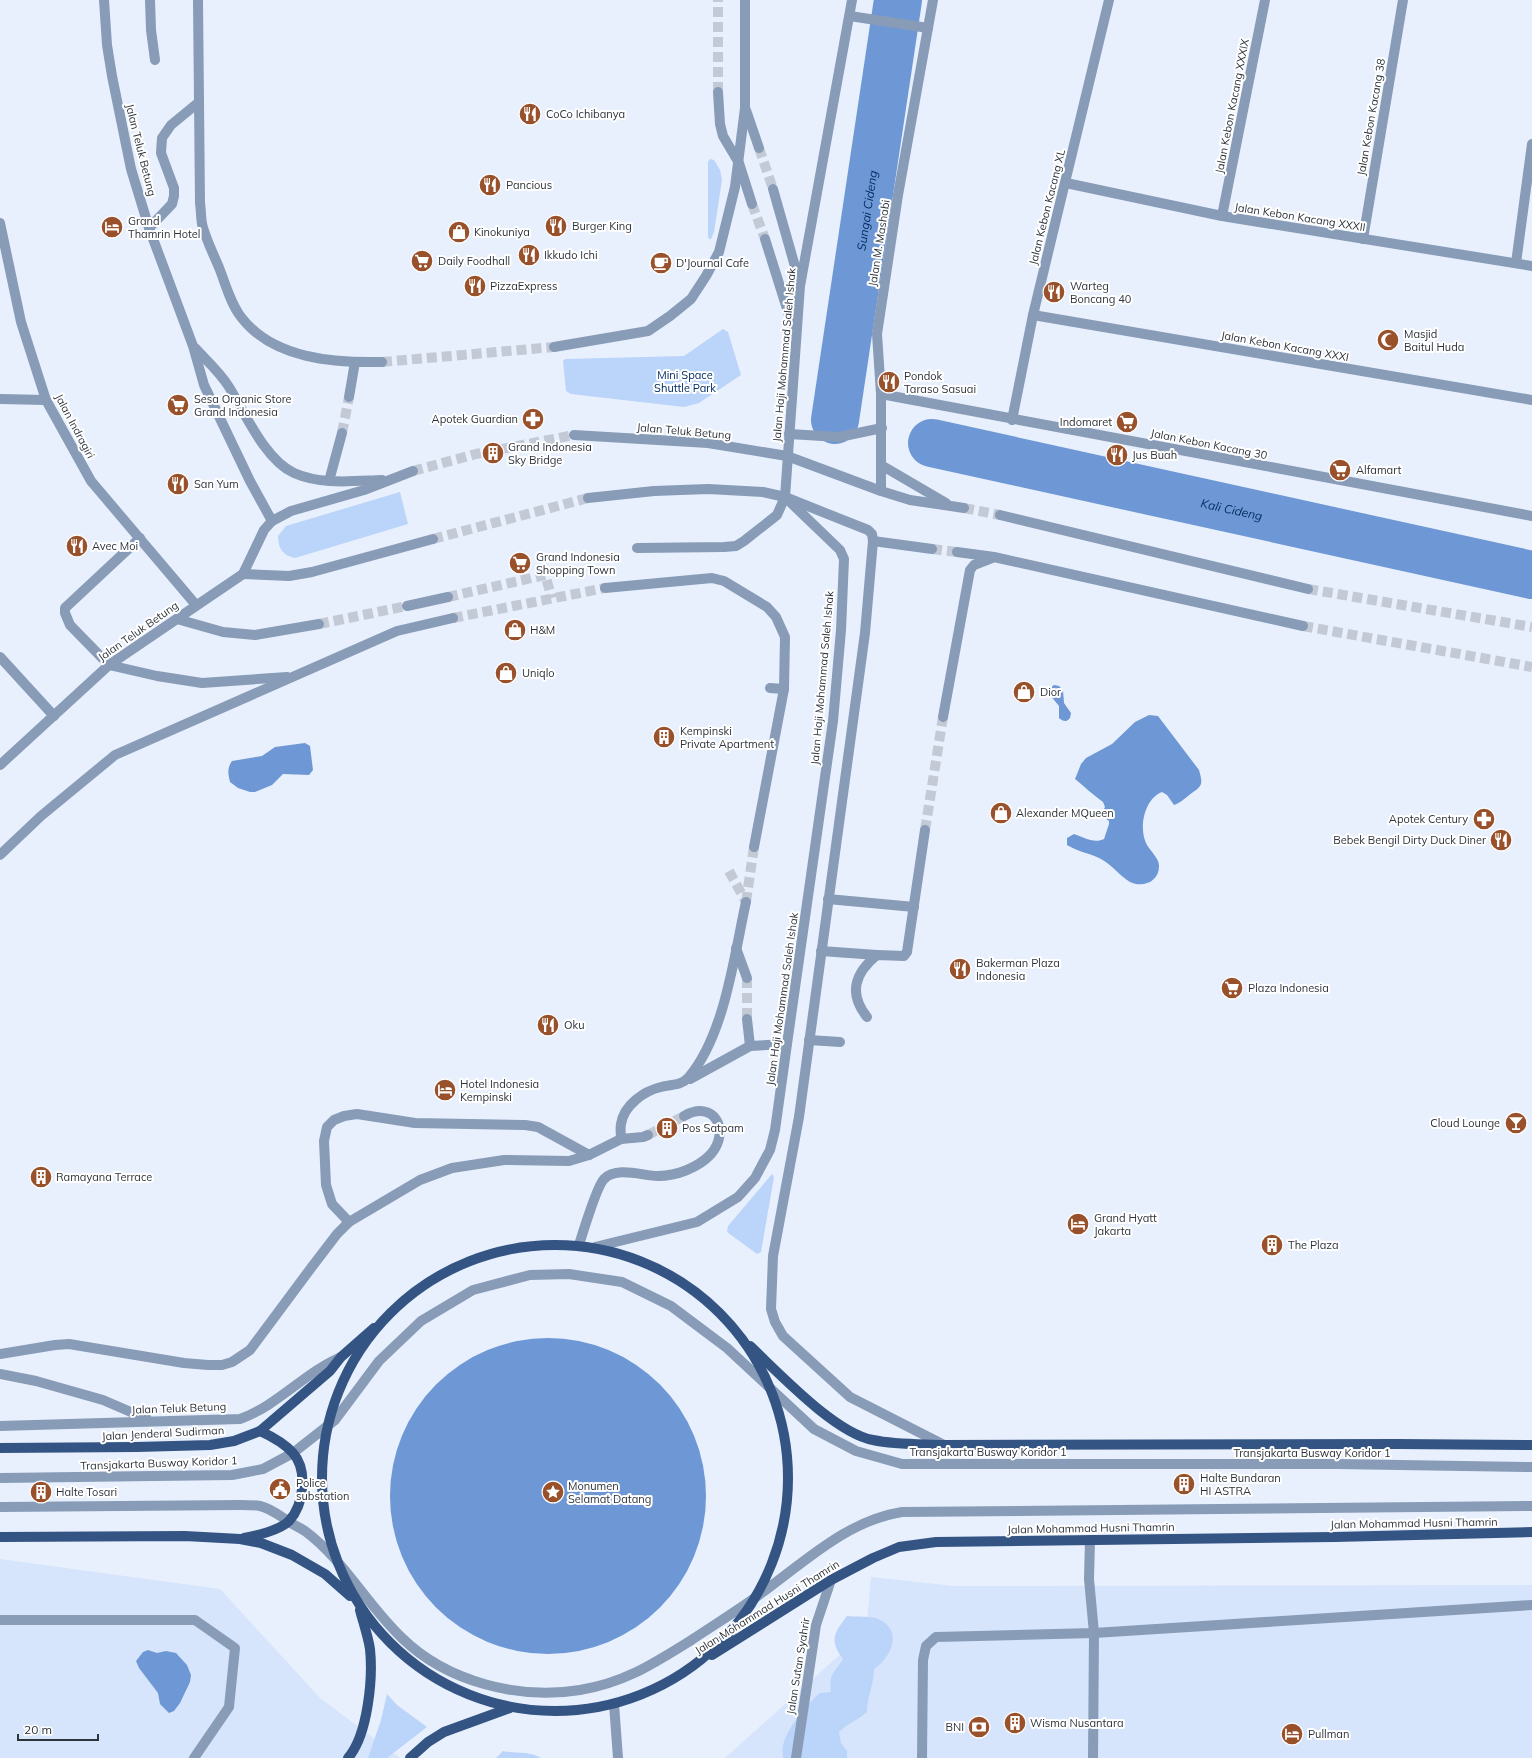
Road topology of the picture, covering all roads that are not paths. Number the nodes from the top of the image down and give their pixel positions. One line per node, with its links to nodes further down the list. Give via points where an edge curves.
1 (104, 0): 24 (street, Jalan Teluk Betung, via 112,76 131,170)
2 (150, 0): 12 (street)
3 (198, 0): 14 (street)
4 (745, 0): 15 (street)
5 (852, 0): 10 (street, Jalan Haji Mohammad Saleh Ishak)
6 (933, 0): 11 (street, Jalan M. Mashabi)
7 (1109, 0): 19 (street, Jalan Kebon Kacang XL)
8 (1264, 0): 22 (street, Jalan Kebon Kacang XXXIX)
9 (1403, 0): 26 (street, Jalan Kebon Kacang 38)
10 (850, 16): 11 (street); 29 (street, Jalan Haji Mohammad Saleh Ishak)
11 (928, 28): 36 (street, Jalan M. Mashabi, via 898,195 877,334)
12 (155, 60)
13 (718, 92): 18 (street, via 723,136)
14 (199, 102): 24 (street, via 171,125 162,138 161,153 174,188 174,196 172,204); 34 (street, via 202,224 229,295 241,317 260,336 276,346 324,359)
15 (745, 108): 17 (street); 18 (street)
16 (1532, 144): 27 (street)
17 (759, 148)
18 (738, 163): 21 (street); 33 (street, via 735,187 719,252 691,299 648,331)
19 (1066, 183): 22 (street, Jalan Kebon Kacang XXXII); 30 (street, Jalan Kebon Kacang XL)
20 (773, 189): 29 (street)
21 (752, 204)
22 (1222, 216): 26 (street, Jalan Kebon Kacang XXXII)
23 (0, 223): 39 (street, Jalan Indragiri, via 21,322)
24 (149, 228): 32 (street, Jalan Teluk Betung)
25 (766, 239): 31 (street)
26 (1363, 239): 27 (street, Jalan Kebon Kacang XXXII)
27 (1516, 263): 28 (street, Jalan Kebon Kacang XXXII)
28 (1532, 266)
29 (800, 286): 31 (street, Jalan Haji Mohammad Saleh Ishak)
30 (1033, 314): 40 (street, Jalan Kebon Kacang XXXI); 41 (street, Jalan Kebon Kacang XL)
31 (796, 339): 44 (street, Jalan Haji Mohammad Saleh Ishak)
32 (193, 346): 50 (street, Jalan Teluk Betung, via 228,386 256,434 275,458 294,473); 58 (street, Jalan Teluk Betung, via 204,385)
33 (554, 347)
34 (355, 362): 35 (street); 37 (street)
35 (382, 362)
36 (881, 394): 41 (street, Jalan Kebon Kacang 30); 42 (street, Jalan M. Mashabi)
37 (349, 397)
38 (0, 399): 39 (street)
39 (46, 400): 59 (street, Jalan Indragiri, via 91,481)
40 (1532, 400)
41 (1012, 420): 57 (street, Jalan Kebon Kacang 30)
42 (882, 428): 44 (street, via 839,437); 47 (street, Jalan M. Mashabi)
43 (342, 433): 50 (street)
44 (789, 434): 46 (street, Jalan Haji Mohammad Saleh Ishak)
45 (574, 435): 46 (street, Jalan Teluk Betung, via 708,442)
46 (787, 456): 51 (street, Jalan Teluk Betung); 52 (street, Jalan Haji Mohammad Saleh Ishak)
47 (881, 466): 51 (street, Jalan M. Mashabi); 54 (street)
48 (413, 471): 49 (street, Jalan Teluk Betung)
49 (388, 480): 50 (street, Jalan Teluk Betung); 58 (street, Jalan Teluk Betung, via 364,490 291,511)
50 (329, 481)
51 (881, 491): 54 (street, Jalan Teluk Betung, via 910,500)
52 (785, 497): 53 (street, via 763,492 708,489 654,491); 61 (street, via 868,530); 62 (street, via 778,515 736,546); 98 (street, Jalan Haji Mohammad Saleh Ishak, via 840,550 844,559 833,721)
53 (588, 498)
54 (952, 506): 55 (street, Jalan Teluk Betung)
55 (964, 508)
56 (1000, 515): 68 (street)
57 (1532, 516)
58 (272, 521): 66 (street, Jalan Teluk Betung, via 264,530)
59 (140, 538): 70 (street, Jalan Indragiri); 77 (street, via 65,608 70,625)
60 (433, 539): 66 (street, via 312,572 289,576)
61 (873, 541): 63 (street); 87 (street, via 865,633)
62 (637, 548)
63 (932, 549)
64 (957, 552): 65 (street)
65 (994, 557): 75 (street); 82 (street, via 974,564 970,570)
66 (243, 574): 70 (street, Jalan Teluk Betung)
67 (605, 588): 80 (street, via 701,578 724,581 768,607 776,617 785,637)
68 (1308, 589)
69 (448, 597): 71 (street)
70 (196, 605): 73 (street, Jalan Teluk Betung)
71 (407, 606)
72 (453, 618): 78 (street, via 397,631)
73 (177, 619): 74 (street, via 232,633 255,635); 77 (street, Jalan Teluk Betung)
74 (319, 624)
75 (1303, 626)
76 (0, 657): 81 (street)
77 (109, 664): 78 (street, via 157,676 202,682); 81 (street, Jalan Teluk Betung)
78 (295, 676): 86 (street, via 115,755 41,816)
79 (770, 688): 80 (street)
80 (784, 689): 85 (street)
81 (54, 716): 83 (street, Jalan Teluk Betung)
82 (943, 717)
83 (0, 765)
84 (925, 830): 89 (street)
85 (754, 847)
86 (0, 855)
87 (828, 899): 89 (street); 91 (street)
88 (746, 902): 90 (street)
89 (914, 907): 92 (street, via 906,955)
90 (735, 948): 93 (street); 100 (street, via 718,1020 697,1067)
91 (821, 951): 92 (street); 96 (street)
92 (877, 955): 94 (street, via 867,963 856,984 856,996 860,1008)
93 (747, 978)
94 (867, 1017)
95 (747, 1019): 99 (street)
96 (809, 1040): 97 (street); 119 (street, via 799,1117 772,1256 771,1309 775,1322 783,1336 850,1397)
97 (840, 1042)
98 (787, 1044): 99 (street); 107 (street, Jalan Haji Mohammad Saleh Ishak, via 770,1150 755,1178 738,1198 697,1222)
99 (750, 1046): 100 (street)
100 (684, 1082): 103 (street, via 652,1089 638,1098 620,1124)
101 (684, 1116): 106 (street, via 699,1111 714,1116 720,1129 711,1154 694,1167 670,1175 620,1173 604,1179)
102 (648, 1135): 103 (street)
103 (622, 1139): 104 (street)
104 (589, 1155): 105 (street, via 569,1161 504,1160 452,1168 420,1180); 105 (street, via 538,1127 415,1123 357,1114 344,1116 334,1120 327,1127 324,1148 328,1195 337,1211)
105 (349, 1222): 110 (street, via 337,1234 250,1350 232,1362 222,1365 184,1363 69,1344 55,1344)
106 (579, 1245): 107 (main road, Jalan Jenderal Sudirman); 108 (main road, Jalan Jenderal Sudirman, via 524,1247 477,1256 424,1283)
107 (595, 1247): 109 (main road, Jalan Jenderal Sudirman, via 652,1265 677,1278 721,1314)
108 (380, 1322): 111 (main road, Jalan Jenderal Sudirman); 114 (main road, via 354,1369)
109 (739, 1335): 113 (main road); 119 (main road, via 802,1394 847,1430 872,1440)
110 (0, 1354)
111 (341, 1358): 115 (street, Jalan Teluk Betung, via 325,1364 256,1413 240,1419); 117 (main road, Jalan Jenderal Sudirman, via 330,1371)
112 (0, 1374): 115 (street, via 36,1381 103,1400)
113 (769, 1387): 114 (street, Transjakarta Busway Koridor 1, via 727,1348 671,1306 622,1282 569,1274 530,1275 473,1290 421,1321 379,1361); 122 (street, Transjakarta Busway Koridor 1, via 814,1430 856,1451 902,1464 1336,1464); 134 (main road, via 779,1417 785,1449 787,1482 784,1514 776,1545 765,1576)
114 (335, 1420): 121 (street, Transjakarta Busway Koridor 1); 131 (main road, via 325,1454 322,1490 325,1526)
115 (150, 1421): 116 (street, Jalan Teluk Betung)
116 (0, 1426)
117 (260, 1431): 120 (main road, Jalan Jenderal Sudirman, via 234,1441 210,1445); 121 (main road, via 273,1437)
118 (1532, 1445): 119 (main road)
119 (944, 1446)
120 (0, 1448)
121 (293, 1453): 123 (street, Transjakarta Busway Koridor 1, via 263,1469 232,1475); 126 (main road, via 299,1465 302,1491 298,1506)
122 (1532, 1467)
123 (0, 1478)
124 (1532, 1506): 134 (street, via 886,1514 845,1532)
125 (0, 1507): 126 (street, via 241,1505 262,1507)
126 (289, 1522): 129 (main road, via 265,1534); 131 (street, via 304,1531)
127 (1532, 1532): 130 (main road, Jalan Mohammad Husni Thamrin)
128 (0, 1537): 129 (main road, via 184,1536)
129 (240, 1539): 133 (main road, via 280,1550 326,1574)
130 (1090, 1540): 132 (main road, Jalan Mohammad Husni Thamrin, via 936,1542 899,1546); 137 (street, via 1089,1579)
131 (335, 1561): 133 (main road); 134 (street, via 402,1639 433,1662 479,1682 529,1692 580,1690 628,1676 651,1666)
132 (831, 1580): 138 (main road, Jalan Mohammad Husni Thamrin); 145 (street, Jalan Sutan Syahrir, via 816,1625)
133 (359, 1604): 140 (main road, via 378,1631 421,1669 461,1692); 142 (main road, via 370,1648 371,1685 363,1728)
134 (749, 1604): 138 (main road, via 739,1620 714,1648)
135 (1532, 1605): 137 (street)
136 (0, 1620): 141 (street, via 195,1620 235,1648 229,1707)
137 (1094, 1633): 146 (street, via 936,1638 926,1646 923,1660); 147 (street)
138 (684, 1672): 139 (main road, via 645,1693)
139 (614, 1704): 140 (main road, via 559,1712); 144 (street)
140 (510, 1708): 143 (main road, via 444,1732)
141 (194, 1758)
142 (348, 1758)
143 (410, 1758)
144 (618, 1758)
145 (796, 1758)
146 (922, 1758)
147 (1093, 1758)

